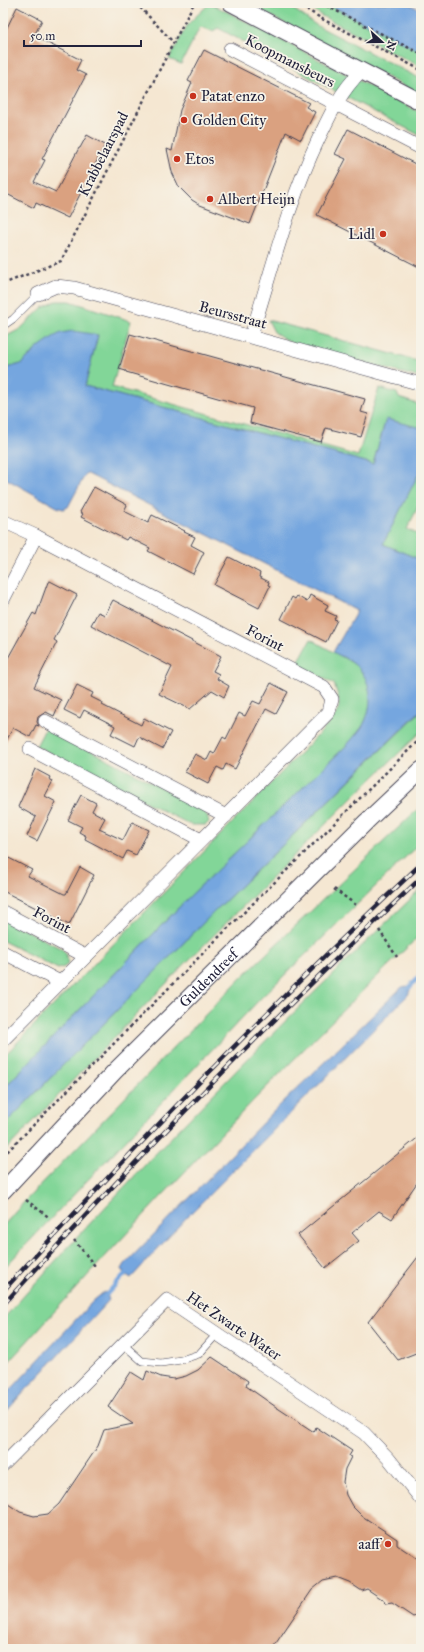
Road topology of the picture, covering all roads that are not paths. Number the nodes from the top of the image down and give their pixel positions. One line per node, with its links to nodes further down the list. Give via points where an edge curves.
1 (231, 3): 3 (street)
2 (230, 49): 4 (street, Koopmansbeurs)
3 (361, 71): 4 (street, Koopmansbeurs); 5 (street)
4 (335, 102): 6 (street); 9 (street, Koopmansbeurs, via 304,169 272,264)
5 (421, 102)
6 (421, 148)
7 (38, 294): 8 (lane); 9 (street, Beursstraat, via 56,286 74,288)
8 (3, 326)
9 (252, 336): 10 (street, Beursstraat)
10 (421, 384)
11 (3, 521): 12 (street, Forint)
12 (36, 536): 13 (street); 17 (street, Forint, via 324,687 332,699 329,712)
13 (3, 600)
14 (45, 721): 17 (street)
15 (30, 750): 18 (street)
16 (421, 770): 24 (street, Guldendreef, via 115,1071)
17 (226, 816): 18 (street, Forint)
18 (201, 840): 21 (street, Forint)
19 (3, 912): 21 (street, Forint)
20 (3, 952): 22 (street)
21 (85, 956): 22 (street, Forint)
22 (60, 982): 23 (street, Forint)
23 (3, 1040)
24 (3, 1191)
25 (217, 1334): 26 (lane, via 199,1354 161,1363 142,1361); 26 (street, Het Zwarte Water, via 166,1300); 28 (street, Het Zwarte Water, via 364,1433)
26 (123, 1344): 27 (street, Het Zwarte Water)
27 (3, 1465)
28 (421, 1499)

